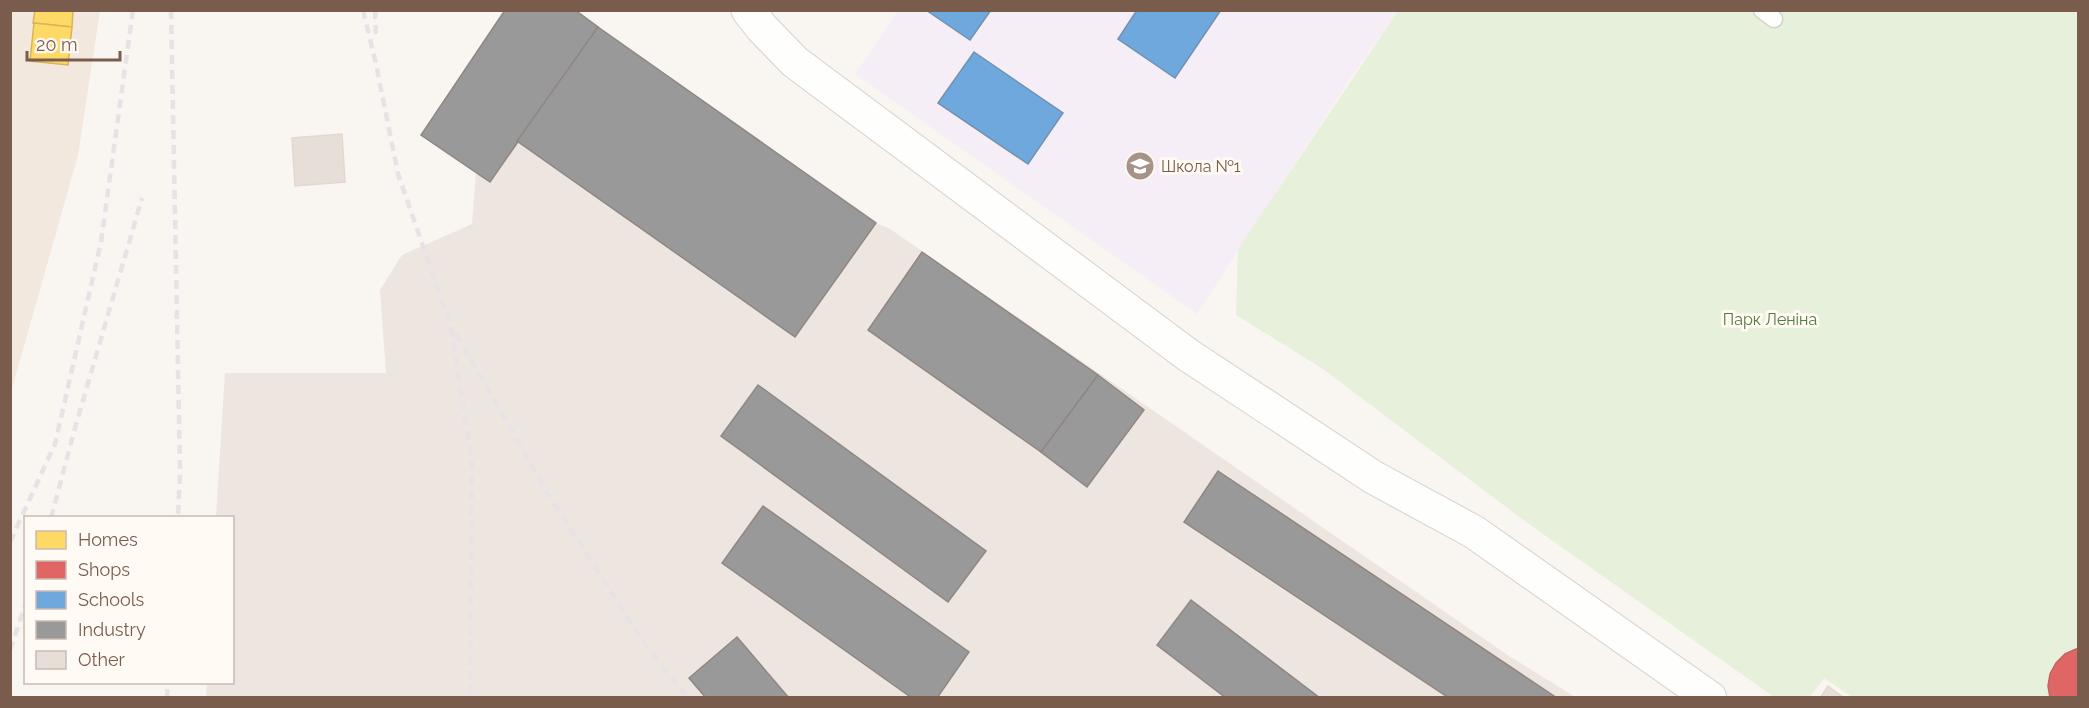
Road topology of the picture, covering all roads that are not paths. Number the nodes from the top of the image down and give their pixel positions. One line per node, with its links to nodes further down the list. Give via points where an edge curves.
1 (748, 10): 2 (street, via 795,62 1188,355 1373,477 1474,532)
2 (1710, 698)

